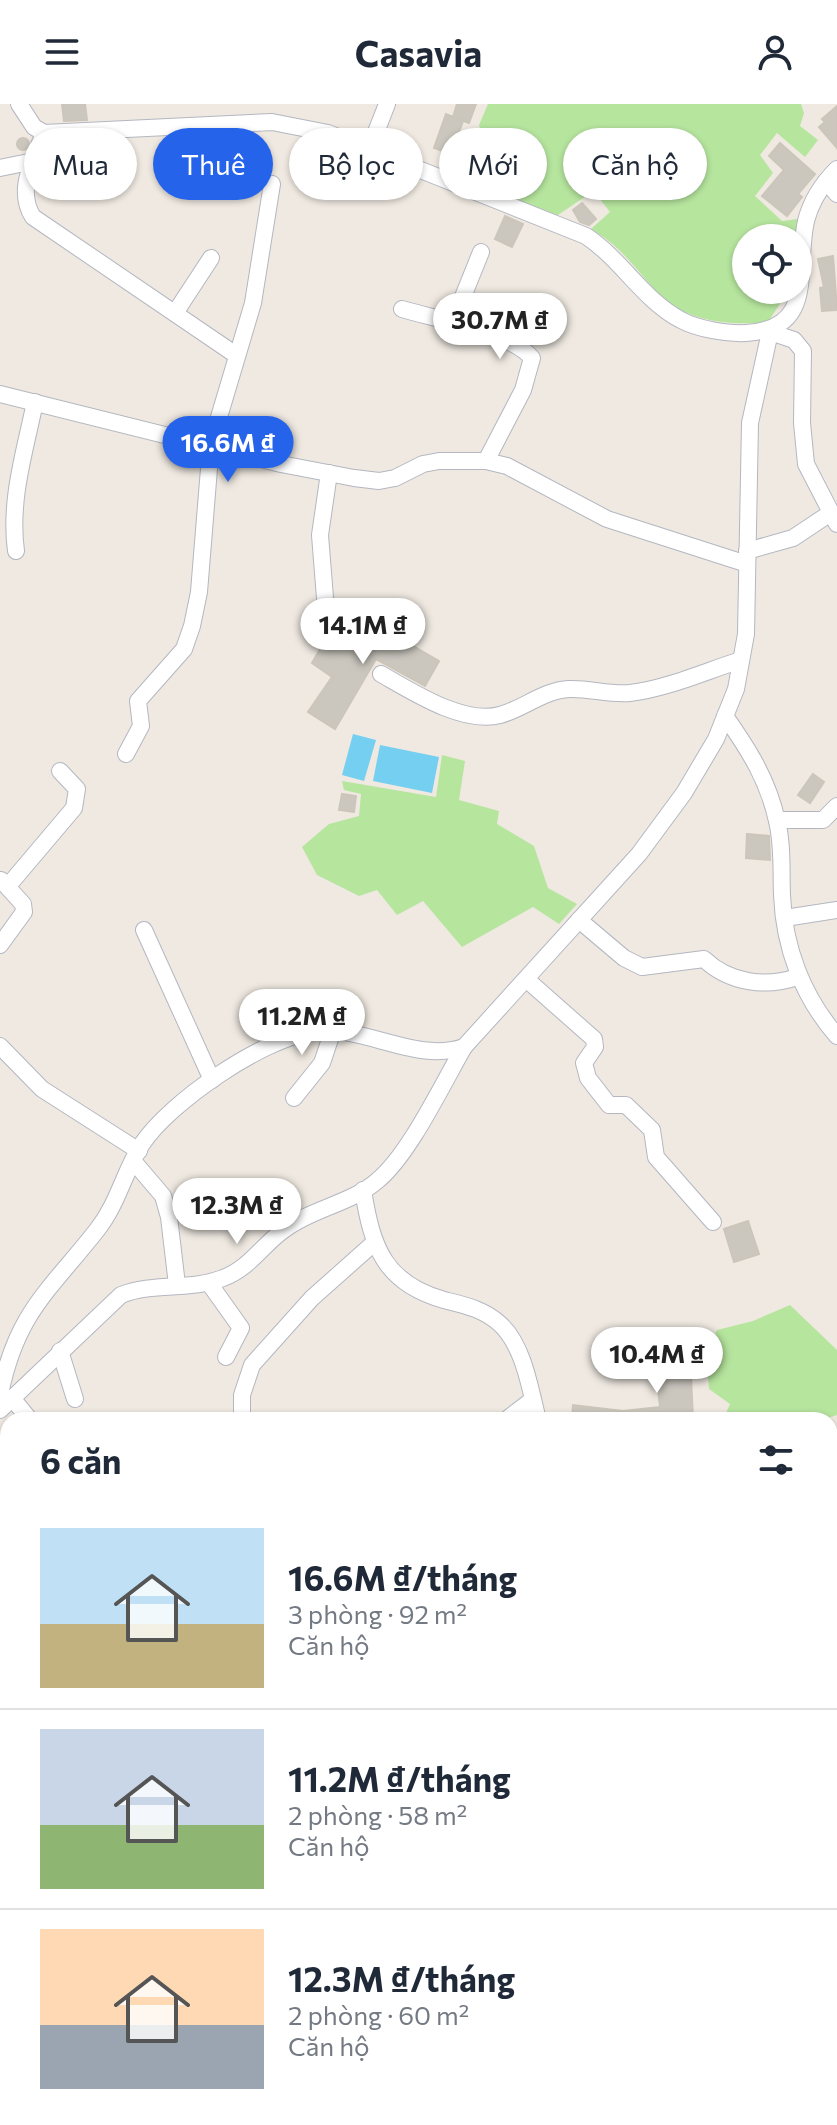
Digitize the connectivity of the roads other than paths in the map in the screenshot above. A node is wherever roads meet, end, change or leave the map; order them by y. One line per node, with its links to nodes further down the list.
1 (19, 104): 5 (street)
2 (387, 104): 7 (street)
3 (256, 105): 4 (street)
4 (272, 122): 6 (street); 8 (street)
5 (36, 128)
6 (303, 128)
7 (378, 128)
8 (137, 129)
9 (24, 163): 10 (street)
10 (0, 168)
11 (423, 171): 20 (street)
12 (833, 181): 20 (street)
13 (25, 200): 18 (street)
14 (269, 200): 21 (street)
15 (481, 252): 19 (street)
16 (211, 258): 18 (street)
17 (402, 309): 19 (street)
18 (175, 313): 21 (street)
19 (452, 324): 25 (street)
20 (770, 332): 27 (street); 29 (street)
21 (236, 355): 24 (street)
22 (0, 394): 23 (street)
23 (35, 402): 24 (street); 28 (street)
24 (211, 444): 26 (street); 34 (street)
25 (486, 461): 26 (street); 29 (street)
26 (329, 473): 30 (street)
27 (832, 511): 29 (street)
28 (16, 551)
29 (747, 557): 31 (street)
30 (325, 598)
31 (741, 660): 32 (street); 33 (street)
32 (381, 674)
33 (725, 716): 37 (street); 41 (street)
34 (126, 754)
35 (60, 771): 38 (street)
36 (837, 806): 37 (street)
37 (777, 820): 40 (street)
38 (4, 882): 43 (street)
39 (837, 910): 40 (street)
40 (785, 918): 44 (street)
41 (579, 920): 44 (street); 45 (street)
42 (144, 930): 50 (street)
43 (0, 945)
44 (797, 977): 47 (street)
45 (526, 979): 49 (street); 54 (street)
46 (333, 1030): 49 (street); 50 (street); 51 (street)
47 (837, 1036)
48 (0, 1046): 52 (street)
49 (464, 1047): 53 (street)
50 (212, 1080): 52 (street)
51 (294, 1098)
52 (136, 1157): 57 (street); 62 (street)
53 (363, 1190): 55 (street); 56 (street)
54 (713, 1222)
55 (375, 1242): 60 (street); 63 (street)
56 (209, 1283): 57 (street); 59 (street)
57 (177, 1285): 58 (street)
58 (60, 1351): 61 (street); 62 (street)
59 (226, 1357)
60 (532, 1396): 64 (street); 65 (street)
61 (75, 1399)
62 (4, 1401)
63 (242, 1412)
64 (515, 1412)
65 (536, 1412)

